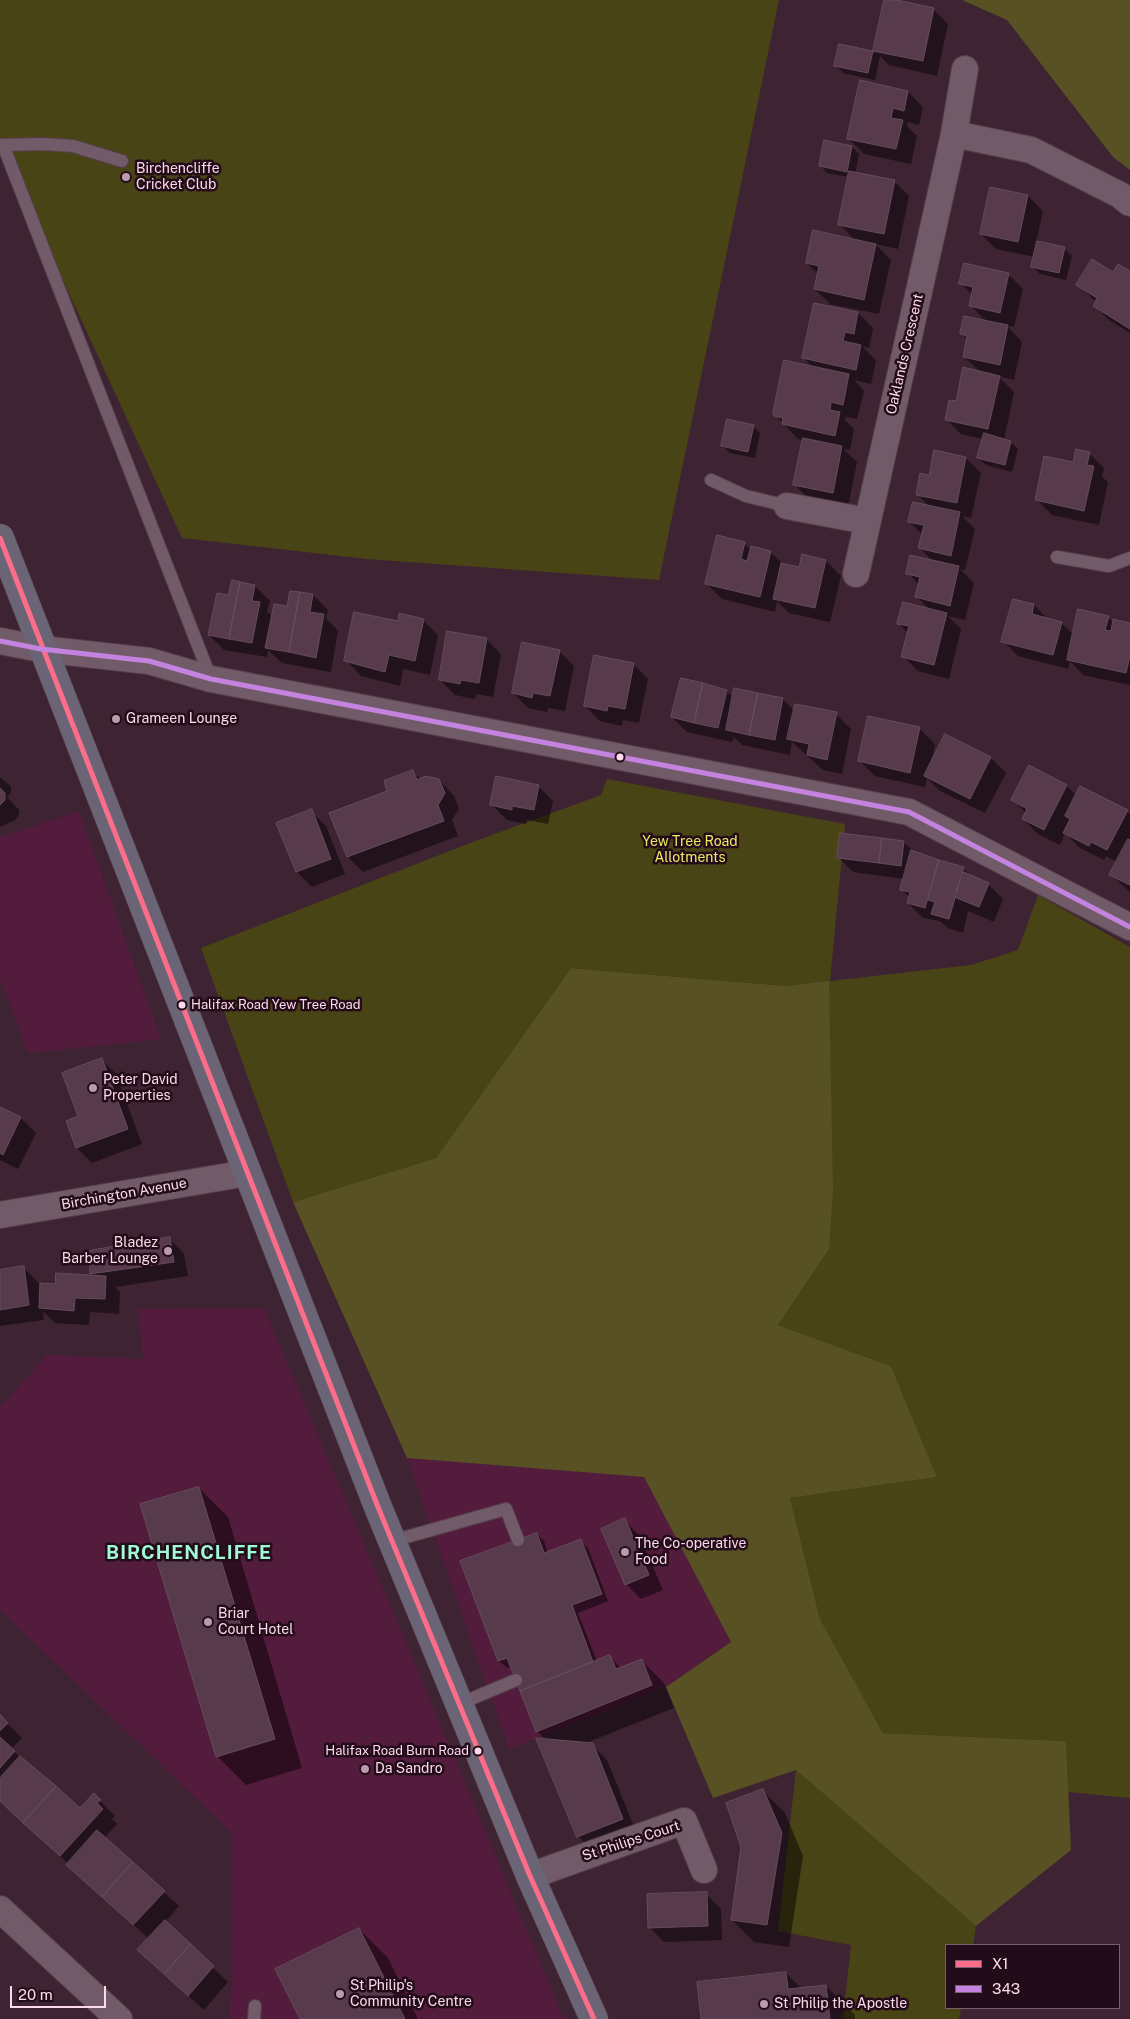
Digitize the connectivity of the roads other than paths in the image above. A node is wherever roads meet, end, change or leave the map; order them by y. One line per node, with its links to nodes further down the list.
1 (965, 69): 2 (street, Oaklands Crescent)
2 (954, 134): 5 (street); 8 (street, Oaklands Crescent)
3 (2, 145): 4 (lane); 15 (lane)
4 (122, 161)
5 (1130, 203)
6 (711, 480): 7 (lane)
7 (787, 506): 8 (street)
8 (867, 521): 12 (street, Oaklands Crescent)
9 (0, 538): 14 (highway)
10 (1058, 557): 11 (lane)
11 (1130, 558)
12 (856, 574)
13 (0, 641): 14 (street)
14 (42, 649): 15 (street); 17 (highway)
15 (211, 678): 16 (street)
16 (1130, 927)
17 (247, 1173): 18 (street, Birchington Avenue); 20 (highway)
18 (0, 1215)
19 (518, 1540): 20 (lane)
20 (392, 1541): 22 (highway)
21 (516, 1680): 22 (lane)
22 (459, 1704): 24 (highway)
23 (704, 1870): 24 (street, St Philips Court)
24 (530, 1876): 29 (highway)
25 (0, 1908): 27 (street)
26 (255, 2006): 28 (lane)
27 (119, 2019)
28 (254, 2019)
29 (594, 2019)

